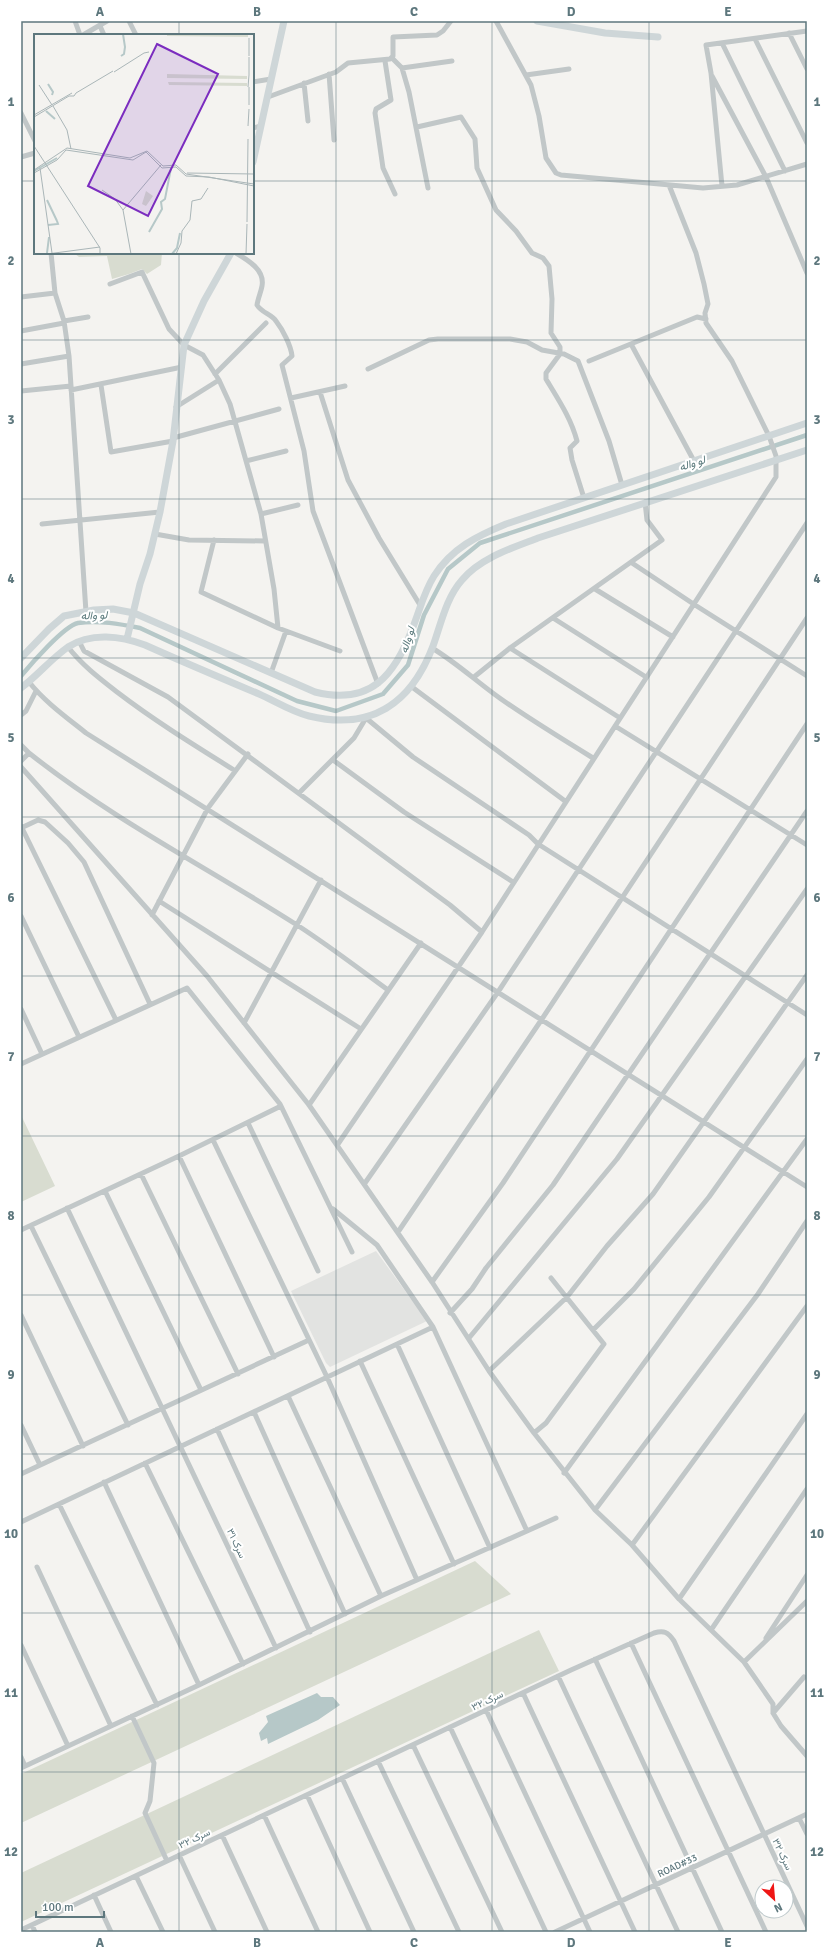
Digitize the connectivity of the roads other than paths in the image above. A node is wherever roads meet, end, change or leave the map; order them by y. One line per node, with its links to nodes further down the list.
1 (75, 21): 12 (street)
2 (107, 21): 9 (street)
3 (129, 21): 15 (street)
4 (284, 21): 28 (street)
5 (451, 21): 19 (street)
6 (496, 21): 27 (street)
7 (537, 21): 8 (street)
8 (553, 22): 16 (street)
9 (100, 26): 13 (street); 14 (street)
10 (807, 31): 11 (street)
11 (789, 33): 17 (street); 23 (street)
12 (80, 34)
13 (86, 34)
14 (104, 34)
15 (136, 34)
16 (658, 37)
17 (755, 39): 18 (street); 39 (street)
18 (722, 43): 25 (street); 44 (street)
19 (392, 58): 20 (street); 22 (street)
20 (385, 61): 26 (street); 49 (street)
21 (452, 61): 22 (street)
22 (402, 68): 35 (street)
23 (807, 69)
24 (570, 70): 27 (street)
25 (711, 73): 45 (street); 47 (street)
26 (329, 74): 30 (street); 38 (street)
27 (526, 76): 46 (street)
28 (271, 79): 29 (street); 31 (street)
29 (254, 82)
30 (304, 83): 31 (street); 33 (street)
31 (268, 97): 34 (street)
32 (21, 114): 37 (street)
33 (308, 122)
34 (261, 126): 36 (street); 42 (street)
35 (417, 127): 48 (street); 64 (street)
36 (254, 128)
37 (34, 138)
38 (334, 140)
39 (807, 143)
40 (34, 153): 41 (street)
41 (21, 157)
42 (254, 158)
43 (807, 164): 44 (street)
44 (785, 171): 45 (street)
45 (766, 177): 47 (street); 53 (street)
46 (669, 185): 47 (street); 58 (street)
47 (722, 186)
48 (428, 188)
49 (395, 194)
50 (51, 254): 55 (street)
51 (230, 254): 63 (street)
52 (238, 254): 77 (street)
53 (807, 273)
54 (110, 284): 63 (street)
55 (55, 293): 56 (street); 59 (street)
56 (21, 297)
57 (88, 317): 59 (street)
58 (706, 319): 62 (street); 82 (street)
59 (64, 322): 61 (street); 65 (street)
60 (266, 323): 70 (street)
61 (21, 331)
62 (631, 344): 66 (street); 88 (street)
63 (184, 345): 68 (street); 70 (street)
64 (560, 354): 69 (street); 89 (street); 90 (street)
65 (69, 356): 67 (street); 74 (street)
66 (589, 360)
67 (21, 364)
68 (182, 367): 72 (street); 78 (street)
69 (368, 369)
70 (215, 374): 71 (street)
71 (219, 380): 78 (street); 80 (street)
72 (101, 385): 74 (street); 83 (street)
73 (345, 386): 76 (street)
74 (71, 388): 75 (street); 95 (street)
75 (21, 391)
76 (320, 392): 77 (street); 104 (street)
77 (291, 398): 126 (street)
78 (176, 407): 83 (street)
79 (279, 409): 80 (street)
80 (235, 421): 83 (street); 87 (street)
81 (807, 423): 82 (street)
82 (770, 438): 86 (street); 88 (street)
83 (173, 440): 93 (street)
84 (807, 450): 86 (street)
85 (286, 451): 87 (street)
86 (776, 458): 91 (street); 103 (street)
87 (246, 461): 94 (street)
88 (694, 461): 89 (street)
89 (622, 485): 90 (street)
90 (584, 498): 104 (street)
91 (644, 502): 101 (street); 116 (street)
92 (298, 506): 94 (street)
93 (160, 512): 95 (street); 98 (street)
94 (260, 514): 100 (street)
95 (80, 520): 97 (street); 105 (street)
96 (807, 522): 110 (street)
97 (42, 524)
98 (155, 534): 99 (street); 106 (street)
99 (214, 540): 100 (street); 109 (street)
100 (266, 541): 109 (street)
101 (632, 563): 102 (street); 103 (street)
102 (595, 589): 107 (street); 113 (street)
103 (695, 605): 110 (street); 113 (street)
104 (420, 606): 126 (street)
105 (86, 612): 106 (street); 119 (street)
106 (133, 615): 112 (street); 121 (street)
107 (553, 618): 117 (street); 124 (street)
108 (807, 618): 120 (street)
109 (278, 628): 111 (street)
110 (735, 630): 120 (street); 136 (street)
111 (286, 631): 118 (street); 121 (street)
112 (128, 637): 114 (street); 131 (street)
113 (673, 637): 124 (street)
114 (80, 642): 115 (street); 138 (street)
115 (68, 647): 125 (street); 143 (street)
116 (432, 648): 123 (street); 127 (street)
117 (510, 648): 123 (street); 132 (street)
118 (340, 651)
119 (21, 658)
120 (780, 659): 122 (street); 144 (street)
121 (272, 673): 126 (street)
122 (807, 676)
123 (474, 677): 139 (street)
124 (646, 677): 132 (street)
125 (29, 682): 128 (street); 129 (street)
126 (378, 684)
127 (412, 687): 131 (street); 146 (street)
128 (21, 688)
129 (36, 691): 130 (street); 147 (street)
130 (21, 715)
131 (366, 718): 140 (street); 152 (street)
132 (620, 718): 134 (street)
133 (807, 724): 148 (street)
134 (615, 726): 136 (street); 139 (street)
135 (21, 745): 137 (street)
136 (657, 750): 144 (street); 155 (street)
137 (29, 753): 141 (street); 154 (street)
138 (248, 754): 143 (street); 145 (street)
139 (593, 758): 146 (street)
140 (333, 760): 145 (street); 157 (street)
141 (21, 761)
142 (21, 767): 161 (street)
143 (234, 770): 147 (street)
144 (700, 778): 148 (street); 159 (street)
145 (300, 792): 165 (street)
146 (566, 801): 152 (street)
147 (208, 808): 154 (street); 156 (street)
148 (751, 810): 151 (street); 164 (street)
149 (807, 811): 151 (street)
150 (21, 827): 175 (street); 179 (street)
151 (791, 835): 153 (street); 167 (street)
152 (538, 844): 155 (street); 157 (street)
153 (807, 845)
154 (183, 857): 160 (street); 163 (street)
155 (578, 870): 159 (street); 173 (street)
156 (321, 880): 163 (street); 166 (street)
157 (513, 882): 165 (street)
158 (807, 889): 171 (street)
159 (621, 898): 164 (street); 178 (street)
160 (159, 901): 161 (street); 169 (street)
161 (152, 915): 180 (street)
162 (21, 916): 182 (street)
163 (297, 925): 169 (street); 172 (street)
164 (672, 930): 167 (street); 183 (street)
165 (482, 932): 168 (street)
166 (421, 943): 168 (street); 172 (street)
167 (711, 954): 171 (street); 187 (street)
168 (459, 967): 173 (street); 195 (street)
169 (272, 973): 180 (street); 181 (street)
170 (807, 975): 174 (street)
171 (746, 976): 174 (street); 188 (street)
172 (388, 990): 181 (street)
173 (498, 992): 178 (street); 200 (street)
174 (788, 1002): 177 (street); 191 (street)
175 (150, 1004): 179 (street); 190 (street)
176 (21, 1009): 184 (street)
177 (807, 1015)
178 (542, 1019): 183 (street); 208 (street)
179 (116, 1020): 182 (street)
180 (244, 1022): 189 (street)
181 (361, 1029): 189 (street)
182 (78, 1037): 184 (street)
183 (591, 1050): 187 (street); 212 (street)
184 (42, 1054): 186 (street)
185 (807, 1059): 196 (street)
186 (21, 1064)
187 (630, 1074): 188 (street); 215 (street)
188 (662, 1095): 191 (street); 219 (street)
189 (309, 1105): 195 (street)
190 (281, 1106): 192 (street); 203 (street)
191 (704, 1122): 196 (street); 213 (street)
192 (248, 1123): 193 (street); 210 (street)
193 (212, 1140): 197 (street); 220 (street)
194 (807, 1140): 198 (street)
195 (338, 1144): 200 (street)
196 (745, 1148): 198 (street); 218 (street)
197 (179, 1156): 199 (street); 222 (street)
198 (784, 1172): 201 (street); 240 (street)
199 (141, 1174): 202 (street); 225 (street)
200 (365, 1183): 208 (street)
201 (807, 1187)
202 (105, 1191): 204 (street); 227 (street)
203 (331, 1207): 209 (street); 217 (street)
204 (67, 1208): 206 (street); 229 (street, سرک ۳۱)
205 (807, 1221): 245 (street)
206 (31, 1226): 207 (street); 232 (street)
207 (21, 1230)
208 (398, 1232): 212 (street)
209 (352, 1252)
210 (318, 1271)
211 (551, 1278): 213 (street)
212 (432, 1282): 215 (street)
213 (567, 1297): 218 (street); 224 (street)
214 (806, 1309): 249 (street)
215 (450, 1313): 219 (street)
216 (21, 1315): 236 (street)
217 (433, 1327): 221 (street); 248 (street)
218 (593, 1330): 235 (street)
219 (469, 1338): 224 (street)
220 (309, 1340): 222 (street); 226 (street)
221 (397, 1344): 223 (street); 250 (street)
222 (274, 1357): 225 (street)
223 (360, 1361): 226 (street); 251 (street)
224 (489, 1372): 235 (street)
225 (238, 1374): 227 (street)
226 (327, 1377): 228 (street); 254 (street)
227 (202, 1390): 229 (street)
228 (288, 1396): 230 (street); 255 (street)
229 (163, 1408): 232 (street); 237 (street, سرک ۳۱)
230 (254, 1412): 234 (street); 258 (street)
231 (807, 1414): 256 (street)
232 (128, 1424): 236 (street)
233 (21, 1425): 239 (street)
234 (217, 1429): 237 (street); 260 (street)
235 (534, 1433): 240 (street)
236 (83, 1446): 239 (street)
237 (181, 1446): 238 (street); 264 (street, سرک ۳۱)
238 (146, 1463): 242 (street); 267 (street)
239 (40, 1465): 241 (street)
240 (564, 1473): 245 (street)
241 (21, 1474)
242 (104, 1482): 244 (street); 270 (street)
243 (807, 1489): 259 (street)
244 (59, 1504): 247 (street); 272 (street)
245 (595, 1510): 249 (street)
246 (556, 1518): 248 (street)
247 (21, 1522)
248 (527, 1531): 250 (street)
249 (632, 1546): 256 (street)
250 (490, 1548): 251 (street)
251 (454, 1564): 254 (street)
252 (37, 1567): 276 (street)
253 (807, 1575): 262 (street)
254 (417, 1580): 255 (street)
255 (381, 1596): 258 (street)
256 (679, 1600): 259 (street)
257 (807, 1601): 262 (street)
258 (345, 1614): 260 (street)
259 (712, 1630): 266 (street)
260 (310, 1632): 264 (street)
261 (631, 1643): 265 (street, سرک ۳۲); 289 (street, سرک ۳۲); 292 (street)
262 (763, 1643): 266 (street)
263 (21, 1645): 279 (street)
264 (276, 1648): 267 (street)
265 (595, 1660): 268 (street, سرک ۳۲); 295 (street)
266 (744, 1662): 274 (street)
267 (243, 1664): 270 (street)
268 (558, 1676): 271 (street, سرک ۳۲); 297 (street)
269 (804, 1677): 274 (street)
270 (199, 1685): 272 (street)
271 (522, 1693): 273 (street, سرک ۳۲); 299 (street)
272 (157, 1705): 275 (street)
273 (486, 1710): 277 (street, سرک ۳۲); 300 (street)
274 (773, 1713): 280 (street)
275 (132, 1716): 276 (street); 294 (street)
276 (111, 1726): 279 (street)
277 (450, 1727): 278 (street, سرک ۳۲); 314 (street)
278 (413, 1745): 282 (street, سرک ۳۲); 313 (street)
279 (68, 1746): 283 (street)
280 (807, 1755)
281 (21, 1757): 283 (street)
282 (378, 1762): 284 (street, سرک ۳۲); 312 (street)
283 (23, 1767)
284 (342, 1778): 285 (street, سرک ۳۲); 311 (street)
285 (307, 1795): 287 (street, سرک ۳۲); 310 (street)
286 (807, 1814): 288 (street, ROAD#33)
287 (264, 1815): 291 (street, سرک ۳۲); 309 (street)
288 (799, 1818): 289 (street, ROAD#33); 290 (street)
289 (764, 1834): 292 (street, ROAD#33); 302 (street, سرک ۳۲)
290 (807, 1834)
291 (222, 1835): 293 (street, سرک ۳۲); 308 (street)
292 (728, 1851): 295 (street, ROAD#33); 320 (street)
293 (179, 1855): 294 (street, سرک ۳۲); 307 (street)
294 (167, 1861): 296 (street, سرک ۳۲)
295 (692, 1868): 297 (street, ROAD#33); 319 (street)
296 (136, 1876): 298 (street, سرک ۳۲); 306 (street)
297 (656, 1885): 299 (street, ROAD#33); 318 (street)
298 (94, 1895): 301 (street, سرک ۳۲); 305 (street)
299 (620, 1901): 300 (street, ROAD#33); 317 (street)
300 (584, 1918): 315 (street, ROAD#33); 316 (street)
301 (32, 1925): 303 (street, سرک ۳۲); 304 (street)
302 (807, 1926)
303 (21, 1930)
304 (35, 1932)
305 (111, 1932)
306 (163, 1932)
307 (215, 1932)
308 (267, 1932)
309 (318, 1932)
310 (370, 1932)
311 (414, 1932)
312 (459, 1932)
313 (502, 1932)
314 (546, 1932)
315 (555, 1932)
316 (590, 1932)
317 (635, 1932)
318 (678, 1932)
319 (722, 1932)
320 (766, 1932)

